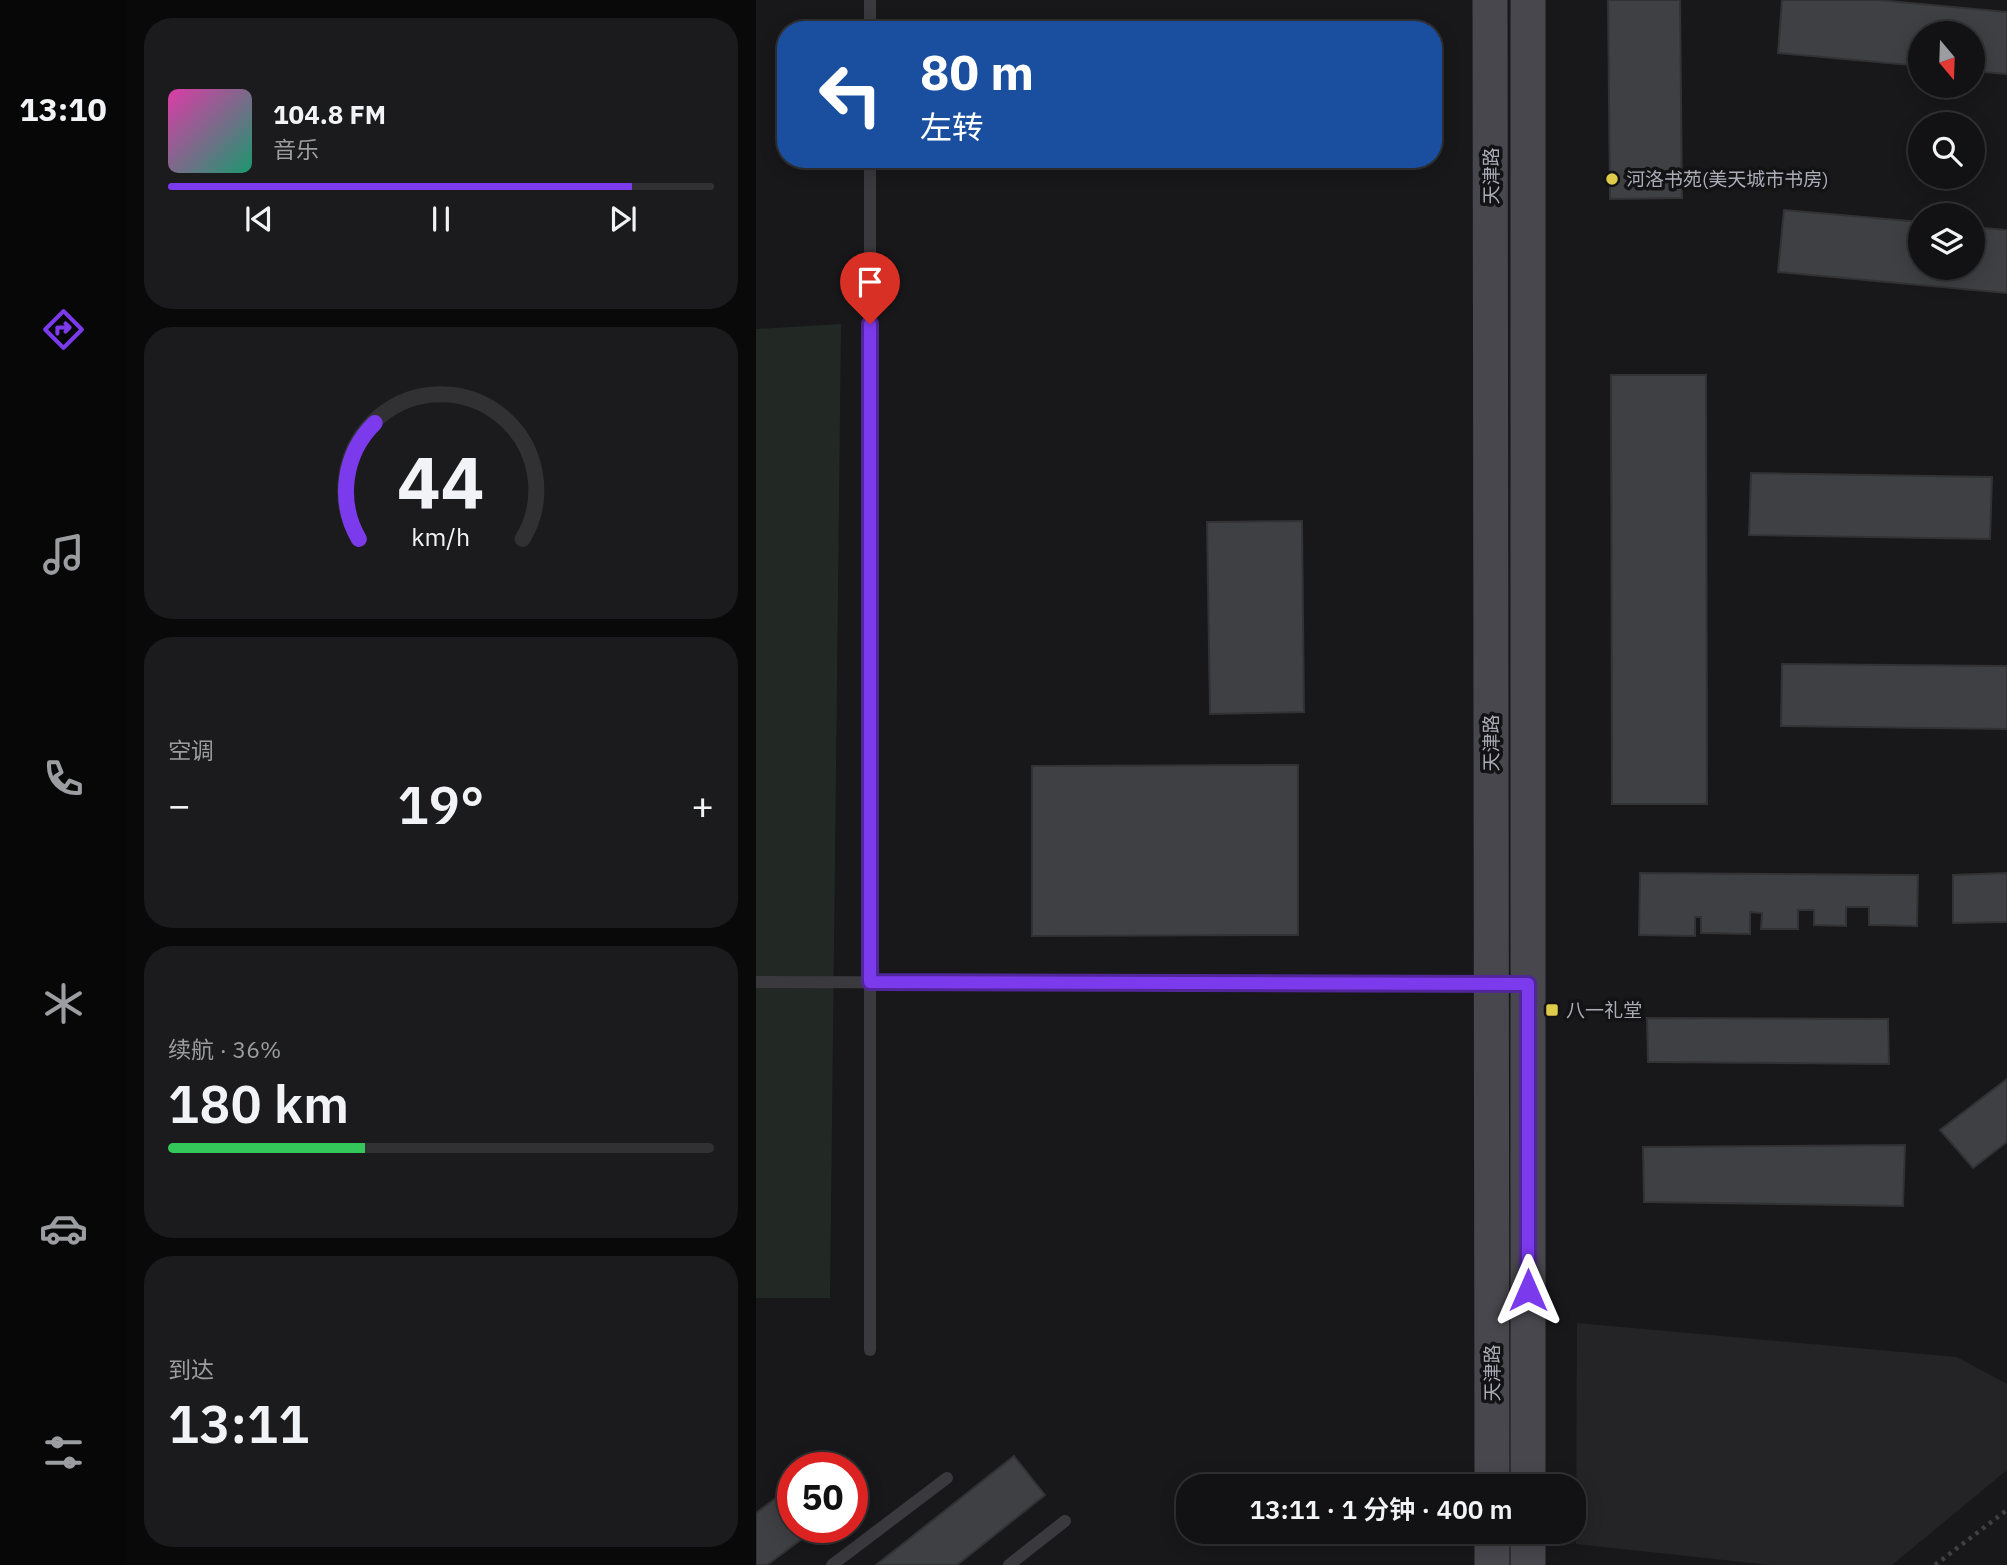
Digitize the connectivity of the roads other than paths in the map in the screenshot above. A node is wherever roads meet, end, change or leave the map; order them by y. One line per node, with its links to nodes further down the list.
1 (870, 0): 4 (lane)
2 (1490, 0): 8 (main road, 天津路)
3 (1528, 0): 9 (main road, 天津路)
4 (870, 21)
5 (870, 168): 7 (lane)
6 (756, 982): 7 (lane)
7 (870, 982): 8 (lane); 10 (lane)
8 (1492, 984): 9 (lane); 11 (main road, 天津路)
9 (1528, 984): 12 (main road, 天津路)
10 (870, 1350)
11 (1492, 1474)
12 (1528, 1474)
13 (947, 1478): 17 (lane)
14 (1065, 1521): 18 (lane)
15 (1492, 1544): 19 (main road)
16 (1528, 1544): 20 (main road)
17 (832, 1565)
18 (1009, 1565)
19 (1492, 1565)
20 (1528, 1565)

